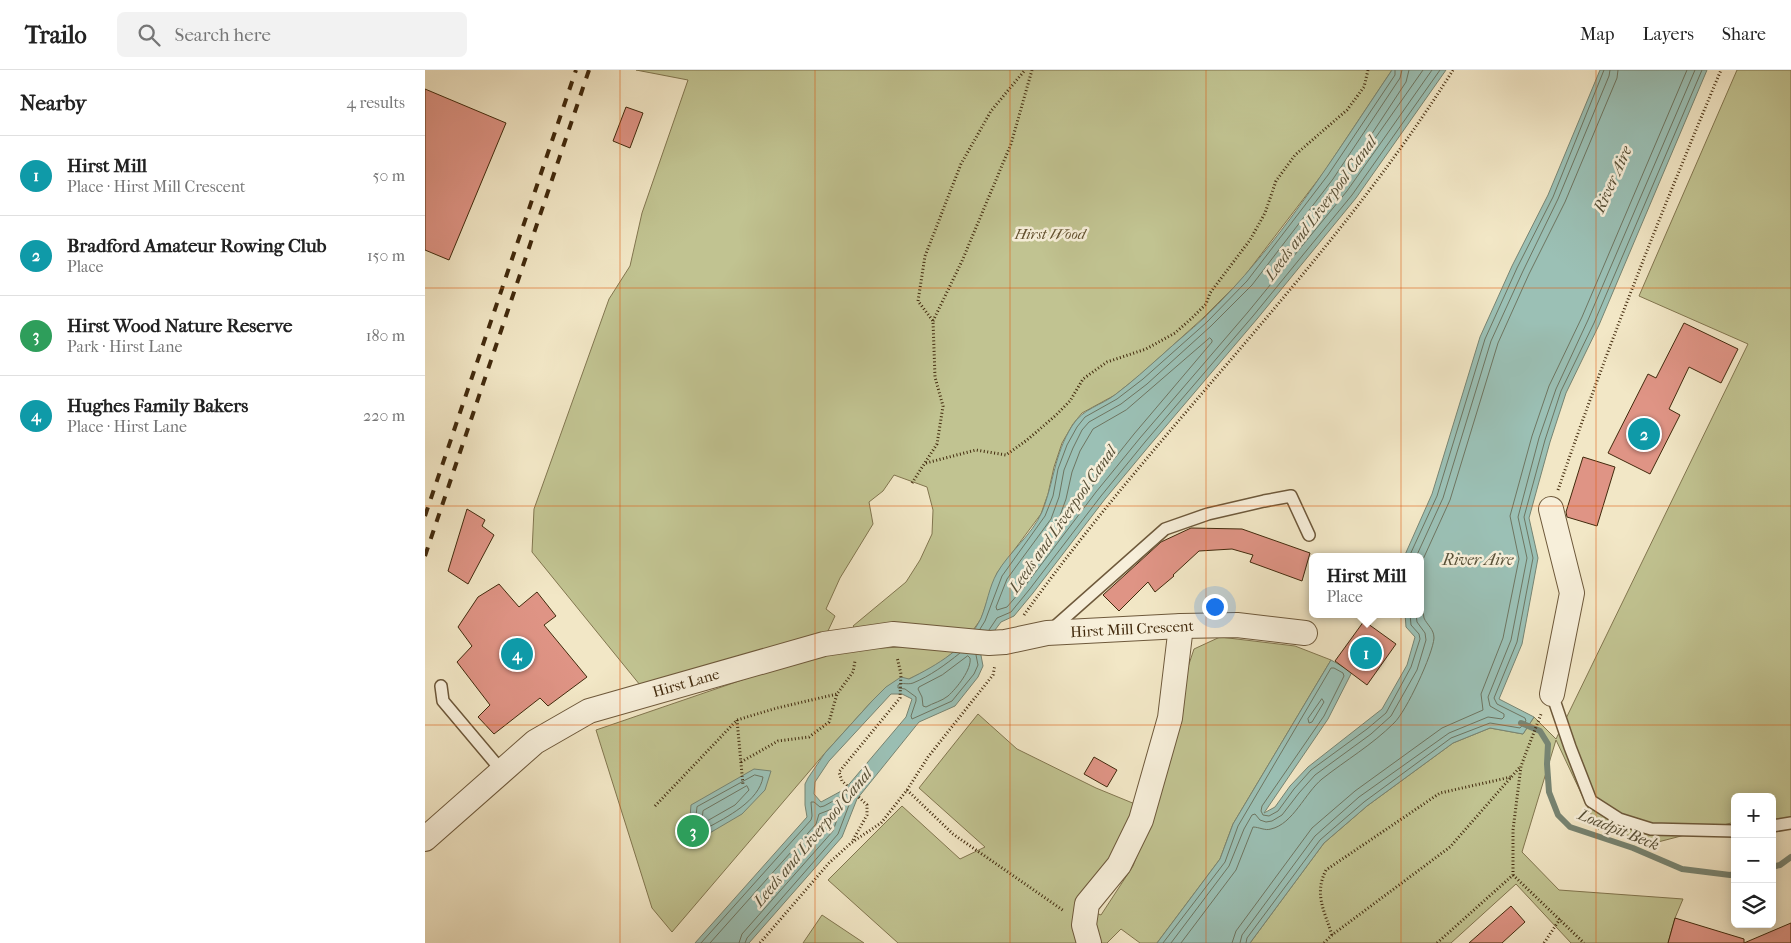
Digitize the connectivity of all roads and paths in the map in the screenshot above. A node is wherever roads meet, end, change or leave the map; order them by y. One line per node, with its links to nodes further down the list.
1 (1025, 70): 6 (path)
2 (1032, 70): 6 (path)
3 (1368, 70): 7 (path)
4 (1453, 70): 14 (path)
5 (1721, 70): 9 (path)
6 (933, 321): 7 (path)
7 (926, 463): 8 (path)
8 (912, 483)
9 (1551, 509): 19 (street)
10 (1309, 535): 12 (lane)
11 (1181, 626): 12 (street, Hirst Mill Crescent); 13 (street, Hirst Mill Crescent); 36 (street)
12 (1047, 633): 14 (street, Hirst Mill Crescent)
13 (1305, 633)
14 (997, 643): 24 (street, Hirst Lane); 27 (path)
15 (855, 658): 18 (path)
16 (901, 674): 33 (path)
17 (441, 686): 24 (lane)
18 (837, 694): 20 (path); 22 (path)
19 (1552, 694): 31 (lane)
20 (737, 720): 22 (path); 28 (path)
21 (1539, 722): 23 (path)
22 (741, 762): 26 (path)
23 (1521, 766): 25 (path); 34 (path)
24 (502, 771): 32 (street, Hirst Lane)
25 (1511, 777): 37 (path); 37 (path)
26 (743, 785)
27 (907, 790): 33 (path); 36 (path)
28 (655, 806)
29 (1791, 823): 30 (lane)
30 (1776, 825)
31 (1731, 830)
32 (425, 839)
33 (851, 843): 38 (path)
34 (1513, 875): 35 (path); 40 (path)
35 (1560, 919): 41 (path); 42 (path)
36 (1086, 934)
37 (1331, 935): 39 (path)
38 (760, 943)
39 (1323, 943)
40 (1437, 943)
41 (1544, 943)
42 (1584, 943)

